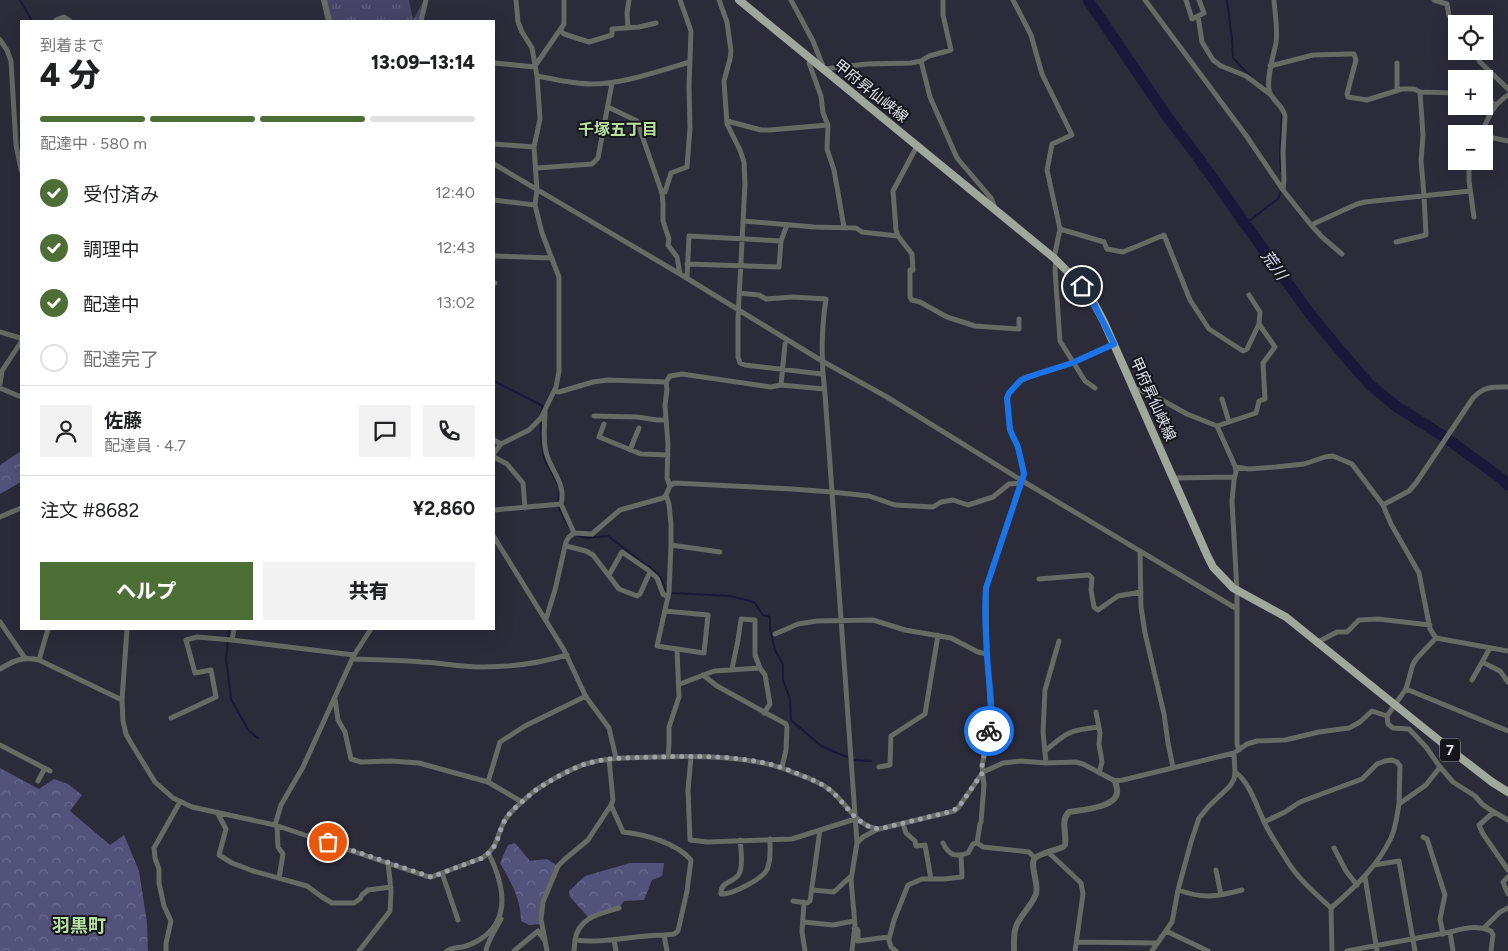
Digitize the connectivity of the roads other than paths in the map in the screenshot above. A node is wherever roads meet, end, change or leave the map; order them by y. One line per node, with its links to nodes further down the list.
1 (324, 0): 21 (street)
2 (426, 0): 22 (street)
3 (516, 0): 34 (street)
4 (564, 0): 25 (street)
5 (629, 0): 24 (street)
6 (680, 0): 30 (street)
7 (718, 0): 47 (street)
8 (739, 0): 27 (main road, 甲府昇仙峡線 / 7)
9 (791, 0): 35 (street)
10 (943, 0): 29 (street)
11 (1013, 0): 72 (street)
12 (1145, 0): 60 (street)
13 (1186, 0): 18 (street)
14 (1199, 0): 18 (street)
15 (1274, 0): 33 (street)
16 (1434, 0): 17 (street)
17 (1449, 15)
18 (1198, 16): 42 (street)
19 (56, 20): 20 (street)
20 (68, 20)
21 (329, 20)
22 (421, 20)
23 (656, 23): 24 (street)
24 (628, 28): 25 (street)
25 (560, 30): 34 (street)
26 (0, 40): 55 (street)
27 (811, 59): 35 (main road, 甲府昇仙峡線 / 7); 48 (street)
28 (1479, 60): 38 (street)
29 (921, 61): 35 (street); 66 (street)
30 (690, 62): 37 (street); 62 (street)
31 (495, 63): 34 (street)
32 (1397, 63): 39 (street)
33 (1270, 66): 39 (street); 42 (street)
34 (535, 67): 36 (street)
35 (824, 69): 53 (main road, 甲府昇仙峡線 / 7)
36 (537, 76): 37 (street); 54 (street)
37 (612, 83): 46 (street)
38 (1508, 89)
39 (1397, 90): 40 (street)
40 (1420, 92): 41 (street); 63 (street)
41 (1448, 93)
42 (1271, 95): 60 (street)
43 (1508, 95): 45 (street)
44 (1493, 103): 45 (street)
45 (1496, 105): 49 (street)
46 (608, 107): 57 (street); 62 (street)
47 (727, 121): 48 (street); 68 (street)
48 (828, 125): 71 (street)
49 (1486, 125)
50 (1493, 137): 51 (street)
51 (1508, 141)
52 (495, 144): 54 (street)
53 (917, 146): 66 (main road, 甲府昇仙峡線 / 7); 73 (street)
54 (534, 147): 57 (street)
55 (20, 165)
56 (495, 165): 59 (street)
57 (536, 168): 59 (street)
58 (1470, 170): 61 (street)
59 (537, 190): 65 (street); 83 (street)
60 (1283, 190): 70 (street)
61 (1470, 191): 63 (street); 67 (street)
62 (662, 193): 83 (street)
63 (1424, 195): 70 (street); 76 (street)
64 (495, 200): 65 (street)
65 (535, 205): 79 (street)
66 (997, 211): 80 (main road, 甲府昇仙峡線 / 7)
67 (1474, 217)
68 (743, 221): 69 (street); 74 (street)
69 (787, 225): 71 (street); 75 (street)
70 (1310, 225): 77 (street)
71 (844, 227): 73 (street)
72 (1060, 229): 80 (street); 89 (street)
73 (898, 236): 88 (street)
74 (742, 238): 75 (street); 81 (street); 82 (street)
75 (781, 241): 82 (street)
76 (1396, 242)
77 (1342, 254)
78 (495, 256): 79 (street)
79 (552, 258): 107 (street)
80 (1055, 259): 94 (main road, 甲府昇仙峡線 / 7); 96 (street)
81 (688, 264): 82 (street); 84 (street)
82 (740, 266): 85 (street)
83 (680, 274): 84 (street)
84 (687, 278): 87 (street)
85 (739, 293): 87 (street); 95 (street)
86 (1249, 296): 89 (street)
87 (738, 309): 95 (street); 97 (street)
88 (1019, 318)
89 (1259, 324): 113 (street)
90 (0, 332): 91 (street)
91 (20, 338)
92 (20, 344): 100 (street)
93 (785, 344): 97 (street)
94 (1114, 344): 96 (street); 105 (main road, 甲府昇仙峡線 / 7)
95 (822, 361): 98 (street); 126 (street)
96 (1072, 363): 104 (street); 126 (street)
97 (782, 370): 98 (street); 101 (street)
98 (822, 374): 106 (street)
99 (666, 382): 101 (street); 107 (street); 112 (street)
100 (0, 384)
101 (781, 386): 106 (street)
102 (1508, 387): 131 (street)
103 (0, 388): 108 (street)
104 (1095, 388)
105 (1133, 388): 115 (street); 124 (main road, 甲府昇仙峡線 / 7)
106 (824, 389): 128 (street)
107 (554, 391): 110 (street)
108 (20, 397)
109 (1222, 399): 113 (street)
110 (545, 410): 118 (street); 130 (street)
111 (594, 416): 112 (street)
112 (666, 420): 121 (street)
113 (1230, 422): 115 (street)
114 (604, 424): 119 (street)
115 (1217, 426): 123 (street)
116 (639, 428): 119 (street)
117 (495, 441): 118 (street)
118 (501, 444): 120 (street)
119 (630, 450): 121 (street)
120 (495, 452)
121 (668, 455): 127 (street)
122 (495, 458): 133 (street)
123 (1235, 467): 125 (street); 131 (street)
124 (1172, 478): 125 (street); 145 (main road, 甲府昇仙峡線 / 7)
125 (1234, 478): 145 (street)
126 (1021, 482): 128 (street); 140 (street); 167 (street)
127 (670, 486): 128 (street); 129 (street)
128 (832, 492): 151 (street)
129 (666, 495): 136 (street); 138 (street)
130 (561, 504): 133 (street); 136 (street)
131 (1384, 506): 153 (street)
132 (20, 508): 135 (street)
133 (525, 508): 134 (street)
134 (495, 510)
135 (0, 517)
136 (574, 533): 139 (street)
137 (495, 539): 150 (street)
138 (671, 545): 141 (street); 147 (street)
139 (566, 546): 143 (street); 150 (street)
140 (1140, 551): 146 (street); 148 (street)
141 (720, 552)
142 (650, 572): 143 (street); 143 (street); 147 (street)
143 (609, 575)
144 (1039, 579): 146 (street)
145 (1237, 591): 148 (street); 163 (main road, 甲府昇仙峡線 / 7)
146 (1141, 592): 201 (street)
147 (668, 597): 149 (street)
148 (1237, 609): 192 (street)
149 (665, 611): 165 (street); 165 (street)
150 (546, 619): 168 (street)
151 (842, 621): 158 (street); 159 (street); 216 (street)
152 (0, 622): 170 (street)
153 (1430, 625): 160 (street); 163 (street)
154 (48, 630): 171 (street)
155 (126, 630): 183 (street)
156 (234, 630): 161 (street)
157 (370, 630): 169 (street)
158 (775, 634)
159 (938, 635): 167 (street); 200 (street)
160 (1436, 638): 164 (street); 180 (street)
161 (232, 640): 169 (street); 188 (street)
162 (1059, 640): 193 (street)
163 (1316, 643): 184 (main road, 甲府昇仙峡線 / 7)
164 (1490, 648): 166 (street); 172 (street)
165 (678, 649): 179 (street)
166 (1508, 652)
167 (987, 654): 203 (street)
168 (567, 655): 169 (street); 181 (street)
169 (354, 657): 182 (street)
170 (25, 658): 171 (street); 174 (street)
171 (39, 660): 183 (street)
172 (1482, 662): 177 (street); 178 (street)
173 (760, 668): 175 (street); 175 (street); 186 (street)
174 (0, 669)
175 (732, 669): 176 (street)
176 (703, 675): 179 (street); 186 (street)
177 (1472, 680)
178 (1508, 682)
179 (680, 684): 194 (street)
180 (1406, 689): 184 (street); 190 (street)
181 (586, 696): 196 (street); 208 (street)
182 (335, 699): 208 (street); 220 (street)
183 (122, 700): 210 (street)
184 (1394, 705): 187 (street); 209 (main road, 甲府昇仙峡線 / 7)
185 (1096, 712): 189 (street)
186 (764, 713): 199 (street)
187 (1387, 716): 192 (street); 202 (street)
188 (171, 718)
189 (1099, 727): 193 (street); 205 (street)
190 (1508, 731)
191 (0, 745): 206 (street)
192 (1236, 751): 201 (street); 204 (street)
193 (1045, 752): 198 (street)
194 (668, 757): 195 (street); 196 (street)
195 (691, 757): 199 (street); 225 (street)
196 (616, 758): 197 (street)
197 (609, 759): 211 (street); 213 (street)
198 (1046, 763): 203 (street); 205 (street)
199 (782, 767): 216 (street)
200 (879, 767)
201 (1173, 767): 207 (street)
202 (1440, 767): 212 (street); 215 (street)
203 (983, 772): 219 (street); 228 (street)
204 (1235, 772): 218 (street); 247 (street)
205 (1099, 773): 207 (street)
206 (38, 781)
207 (1115, 781): 230 (street)
208 (488, 782): 211 (street)
209 (1508, 792)
210 (180, 802): 214 (street); 274 (street)
211 (522, 802): 231 (street)
212 (1399, 804): 218 (street); 235 (street)
213 (611, 805): 265 (street); 271 (street)
214 (217, 812): 220 (street); 242 (street)
215 (1494, 812): 217 (street); 237 (street)
216 (854, 817): 221 (street); 222 (street); 226 (street)
217 (1508, 820)
218 (1264, 822): 254 (street)
219 (903, 824): 221 (street); 243 (street)
220 (276, 825): 234 (street); 242 (street)
221 (879, 829): 226 (street)
222 (820, 830): 224 (street); 246 (street)
223 (1423, 837): 264 (street)
224 (770, 839): 225 (street); 225 (street)
225 (740, 840)
226 (857, 843): 239 (street)
227 (943, 843): 232 (street)
228 (977, 843): 232 (street); 233 (street)
229 (1334, 848): 244 (street)
230 (1048, 852): 233 (street); 270 (street)
231 (488, 854): 238 (street); 256 (street)
232 (961, 855): 243 (street)
233 (1035, 858): 286 (street)
234 (388, 862): 238 (street); 245 (street)
235 (1374, 865): 240 (street); 267 (street)
236 (1216, 870): 250 (street)
237 (1508, 870)
238 (442, 873): 257 (street)
239 (852, 875): 246 (street); 258 (street)
240 (1365, 877): 244 (street); 273 (street)
241 (1508, 877): 249 (street)
242 (279, 878): 245 (street)
243 (931, 879): 266 (street)
244 (1357, 885): 254 (street)
245 (391, 887): 275 (street)
246 (812, 890): 252 (street)
247 (1178, 890): 250 (street); 262 (street)
248 (1242, 890): 250 (street)
249 (1508, 894)
250 (1221, 895)
251 (793, 901): 252 (street)
252 (804, 902): 259 (street)
253 (619, 908): 268 (street)
254 (1331, 908): 290 (street)
255 (1508, 908): 261 (street)
256 (502, 912): 276 (street); 277 (street)
257 (458, 920)
258 (854, 921): 259 (street); 260 (street)
259 (803, 922): 283 (street)
260 (854, 928): 266 (street); 284 (street)
261 (1484, 928): 263 (street); 294 (street)
262 (1166, 931): 272 (street); 289 (street)
263 (1450, 932): 264 (street); 293 (street)
264 (1444, 934): 267 (street)
265 (664, 935): 269 (street); 282 (street)
266 (889, 939): 285 (street)
267 (1413, 939): 273 (street); 292 (street)
268 (575, 940): 269 (street); 280 (street)
269 (614, 940): 281 (street)
270 (1076, 942): 272 (street); 287 (street)
271 (546, 943): 278 (street); 279 (street)
272 (1157, 943): 288 (street)
273 (1377, 948): 291 (street)
274 (166, 951)
275 (359, 951)
276 (447, 951)
277 (486, 951)
278 (514, 951)
279 (546, 951)
280 (574, 951)
281 (616, 951)
282 (667, 951)
283 (805, 951)
284 (852, 951)
285 (896, 951)
286 (1014, 951)
287 (1075, 951)
288 (1152, 951)
289 (1208, 951)
290 (1332, 951)
291 (1347, 951)
292 (1415, 951)
293 (1453, 951)
294 (1491, 951)

